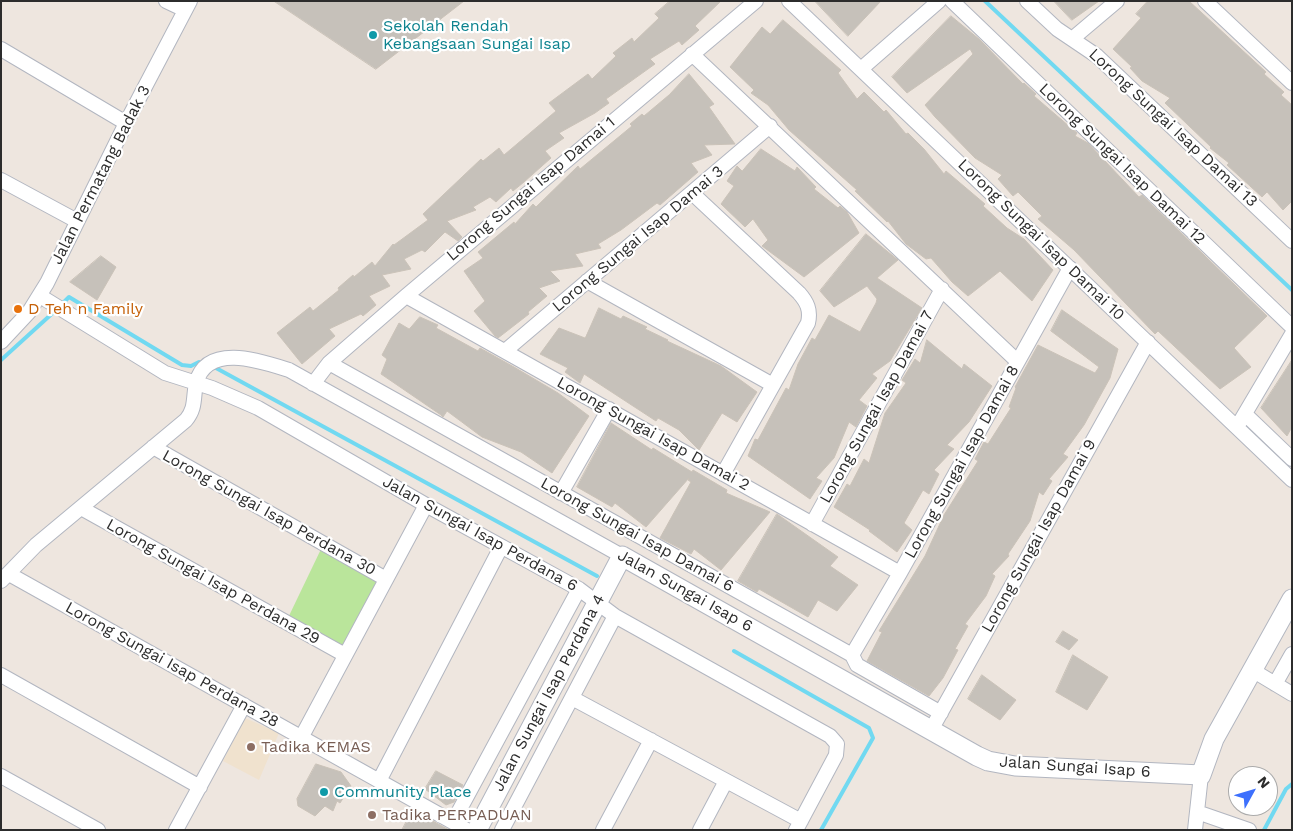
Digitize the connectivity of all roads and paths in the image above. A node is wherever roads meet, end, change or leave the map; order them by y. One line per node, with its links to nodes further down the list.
1 (166, 1): 9 (street)
2 (756, 1): 12 (street, Lorong Sungai Isap Damai 1)
3 (789, 1): 13 (street, Lorong Sungai Isap Damai 10)
4 (939, 1): 13 (street)
5 (952, 1): 26 (street, Lorong Sungai Isap Damai 12)
6 (1027, 1): 10 (street, Lorong Sungai Isap Damai 13)
7 (1117, 1): 10 (street)
8 (1205, 1): 14 (street)
9 (188, 6): 15 (street, Jalan Permatang Badak 3)
10 (1072, 39): 20 (street, Lorong Sungai Isap Damai 13)
11 (1, 49): 15 (street)
12 (692, 54): 16 (street); 25 (street, Lorong Sungai Isap Damai 1)
13 (861, 69): 21 (street, Lorong Sungai Isap Damai 10)
14 (1291, 80)
15 (126, 123): 19 (street, Jalan Permatang Badak 3)
16 (770, 126): 18 (street, Lorong Sungai Isap Damai 3); 23 (street)
17 (1, 180): 19 (street)
18 (692, 193): 22 (street, Lorong Sungai Isap Damai 3); 35 (street)
19 (77, 220): 24 (street, Jalan Permatang Badak 3)
20 (1292, 241)
21 (1070, 268): 29 (street, Lorong Sungai Isap Damai 10); 31 (street, Lorong Sungai Isap Damai 8)
22 (587, 281): 30 (street, Lorong Sungai Isap Damai 3); 35 (street)
23 (942, 290): 31 (street); 46 (street, Lorong Sungai Isap Damai 7)
24 (40, 296): 28 (street, Jalan Permatang Badak 3); 33 (street, Jalan Sungai Isap Perdana 6)
25 (406, 296): 30 (street, Lorong Sungai Isap Damai 2); 32 (street, Lorong Sungai Isap Damai 1)
26 (1292, 326)
27 (1292, 334): 37 (street)
28 (1, 342)
29 (1148, 342): 38 (street, Lorong Sungai Isap Damai 10); 65 (street, Lorong Sungai Isap Damai 9)
30 (505, 350): 36 (street, Lorong Sungai Isap Damai 2)
31 (1017, 362): 49 (street, Lorong Sungai Isap Damai 8)
32 (329, 363): 34 (street, Lorong Sungai Isap Damai 1); 43 (street, Lorong Sungai Isap Damai 6)
33 (196, 384): 34 (street, Jalan Sungai Isap 6); 39 (street); 44 (street, Jalan Sungai Isap Perdana 6)
34 (313, 384): 48 (street, Jalan Sungai Isap 6)
35 (773, 385): 41 (street)
36 (610, 410): 41 (street, Lorong Sungai Isap Damai 2); 43 (street)
37 (1245, 414): 38 (street); 40 (street)
38 (1237, 427): 42 (street, Lorong Sungai Isap Damai 10)
39 (152, 447): 45 (street); 51 (street, Lorong Sungai Isap Perdana 30)
40 (1292, 459)
41 (723, 474): 46 (street, Lorong Sungai Isap Damai 2)
42 (1292, 480)
43 (561, 493): 58 (street, Lorong Sungai Isap Damai 6)
44 (426, 505): 47 (street, Jalan Sungai Isap Perdana 6); 51 (street)
45 (81, 508): 50 (street); 57 (street, Lorong Sungai Isap Perdana 29)
46 (812, 524): 49 (street, Lorong Sungai Isap Damai 2)
47 (501, 547): 52 (street, Jalan Sungai Isap Perdana 6); 71 (street)
48 (622, 556): 54 (street, Jalan Sungai Isap Perdana 4); 66 (street, Jalan Sungai Isap 6)
49 (900, 572): 58 (street, Lorong Sungai Isap Damai 8)
50 (5, 577): 64 (street, Lorong Sungai Isap Perdana 28)
51 (386, 579): 57 (street)
52 (579, 589): 54 (street, Jalan Sungai Isap Perdana 6); 75 (street)
53 (1292, 599): 59 (street)
54 (596, 602): 55 (street, Jalan Sungai Isap Perdana 6); 81 (street, Jalan Sungai Isap Perdana 4)
55 (616, 616): 63 (street); 77 (street, Jalan Sungai Isap Perdana 6)
56 (1292, 654): 61 (street)
57 (345, 655): 67 (street)
58 (852, 655): 65 (street, Lorong Sungai Isap Damai 6)
59 (1252, 670): 61 (street); 69 (street)
60 (1, 675): 73 (street)
61 (1275, 684): 62 (street)
62 (1292, 694)
63 (572, 698): 68 (street); 82 (street)
64 (244, 705): 67 (street, Lorong Sungai Isap Perdana 28); 73 (street)
65 (941, 713): 66 (street, Lorong Sungai Isap Damai 9)
66 (931, 730): 69 (street, Jalan Sungai Isap 6)
67 (301, 738): 71 (street, Lorong Sungai Isap Perdana 28)
68 (651, 740): 72 (street); 83 (street)
69 (1201, 775): 74 (street)
70 (1, 776): 76 (street)
71 (379, 781): 75 (street, Lorong Sungai Isap Perdana 28)
72 (726, 781): 77 (street); 84 (street)
73 (200, 787): 79 (street)
74 (1197, 812): 85 (street); 86 (street)
75 (453, 822): 80 (street, Lorong Sungai Isap Perdana 28)
76 (78, 825): 78 (street)
77 (798, 825)
78 (98, 830)
79 (176, 830)
80 (467, 830)
81 (477, 830)
82 (502, 830)
83 (604, 830)
84 (700, 830)
85 (1195, 830)
86 (1249, 830)

